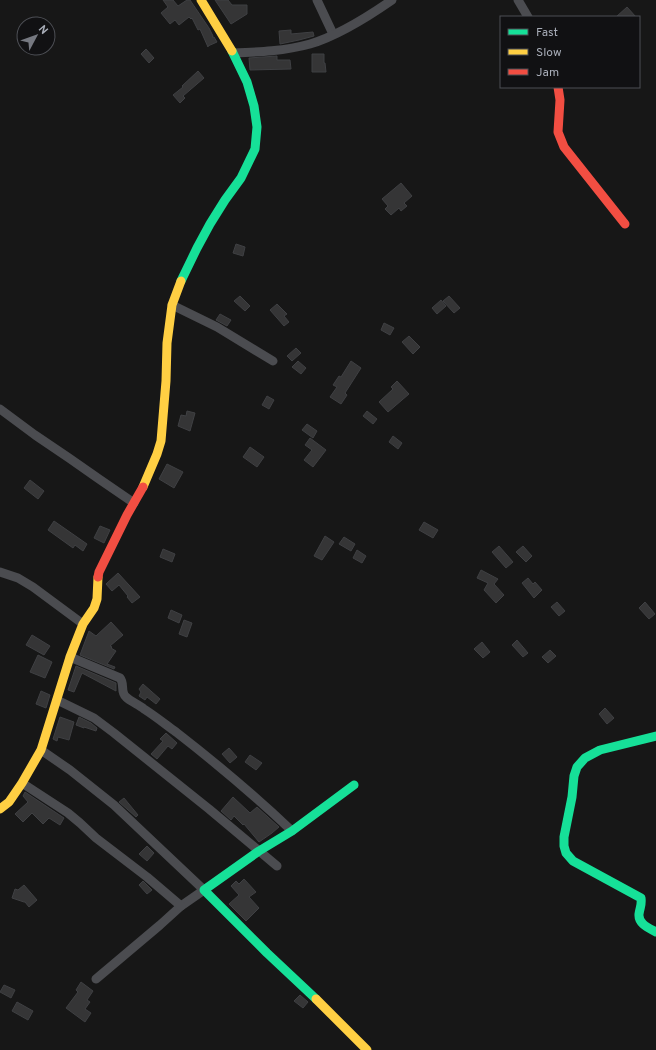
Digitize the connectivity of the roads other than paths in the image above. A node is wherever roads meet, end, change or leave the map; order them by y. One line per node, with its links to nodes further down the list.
1 (201, 0): 7 (street)
2 (317, 0): 6 (street)
3 (392, 0): 6 (street)
4 (518, 0): 5 (street)
5 (527, 16)
6 (333, 34): 7 (street)
7 (233, 53): 10 (street)
8 (558, 88): 9 (street)
9 (625, 224)
10 (172, 305): 11 (street); 13 (street)
11 (273, 361)
12 (0, 409): 13 (street)
13 (134, 503): 15 (street)
14 (0, 572): 15 (street)
15 (83, 624): 16 (street)
16 (70, 657): 17 (street); 23 (street)
17 (57, 700): 19 (street); 24 (street)
18 (656, 736): 28 (street)
19 (40, 750): 20 (street); 26 (street)
20 (22, 783): 22 (street); 27 (street)
21 (354, 785): 23 (street)
22 (0, 810)
23 (292, 831): 24 (street)
24 (259, 851): 25 (street); 26 (street)
25 (277, 866)
26 (204, 890): 27 (street); 30 (street)
27 (181, 906): 29 (street)
28 (656, 932)
29 (96, 979)
30 (367, 1050)

